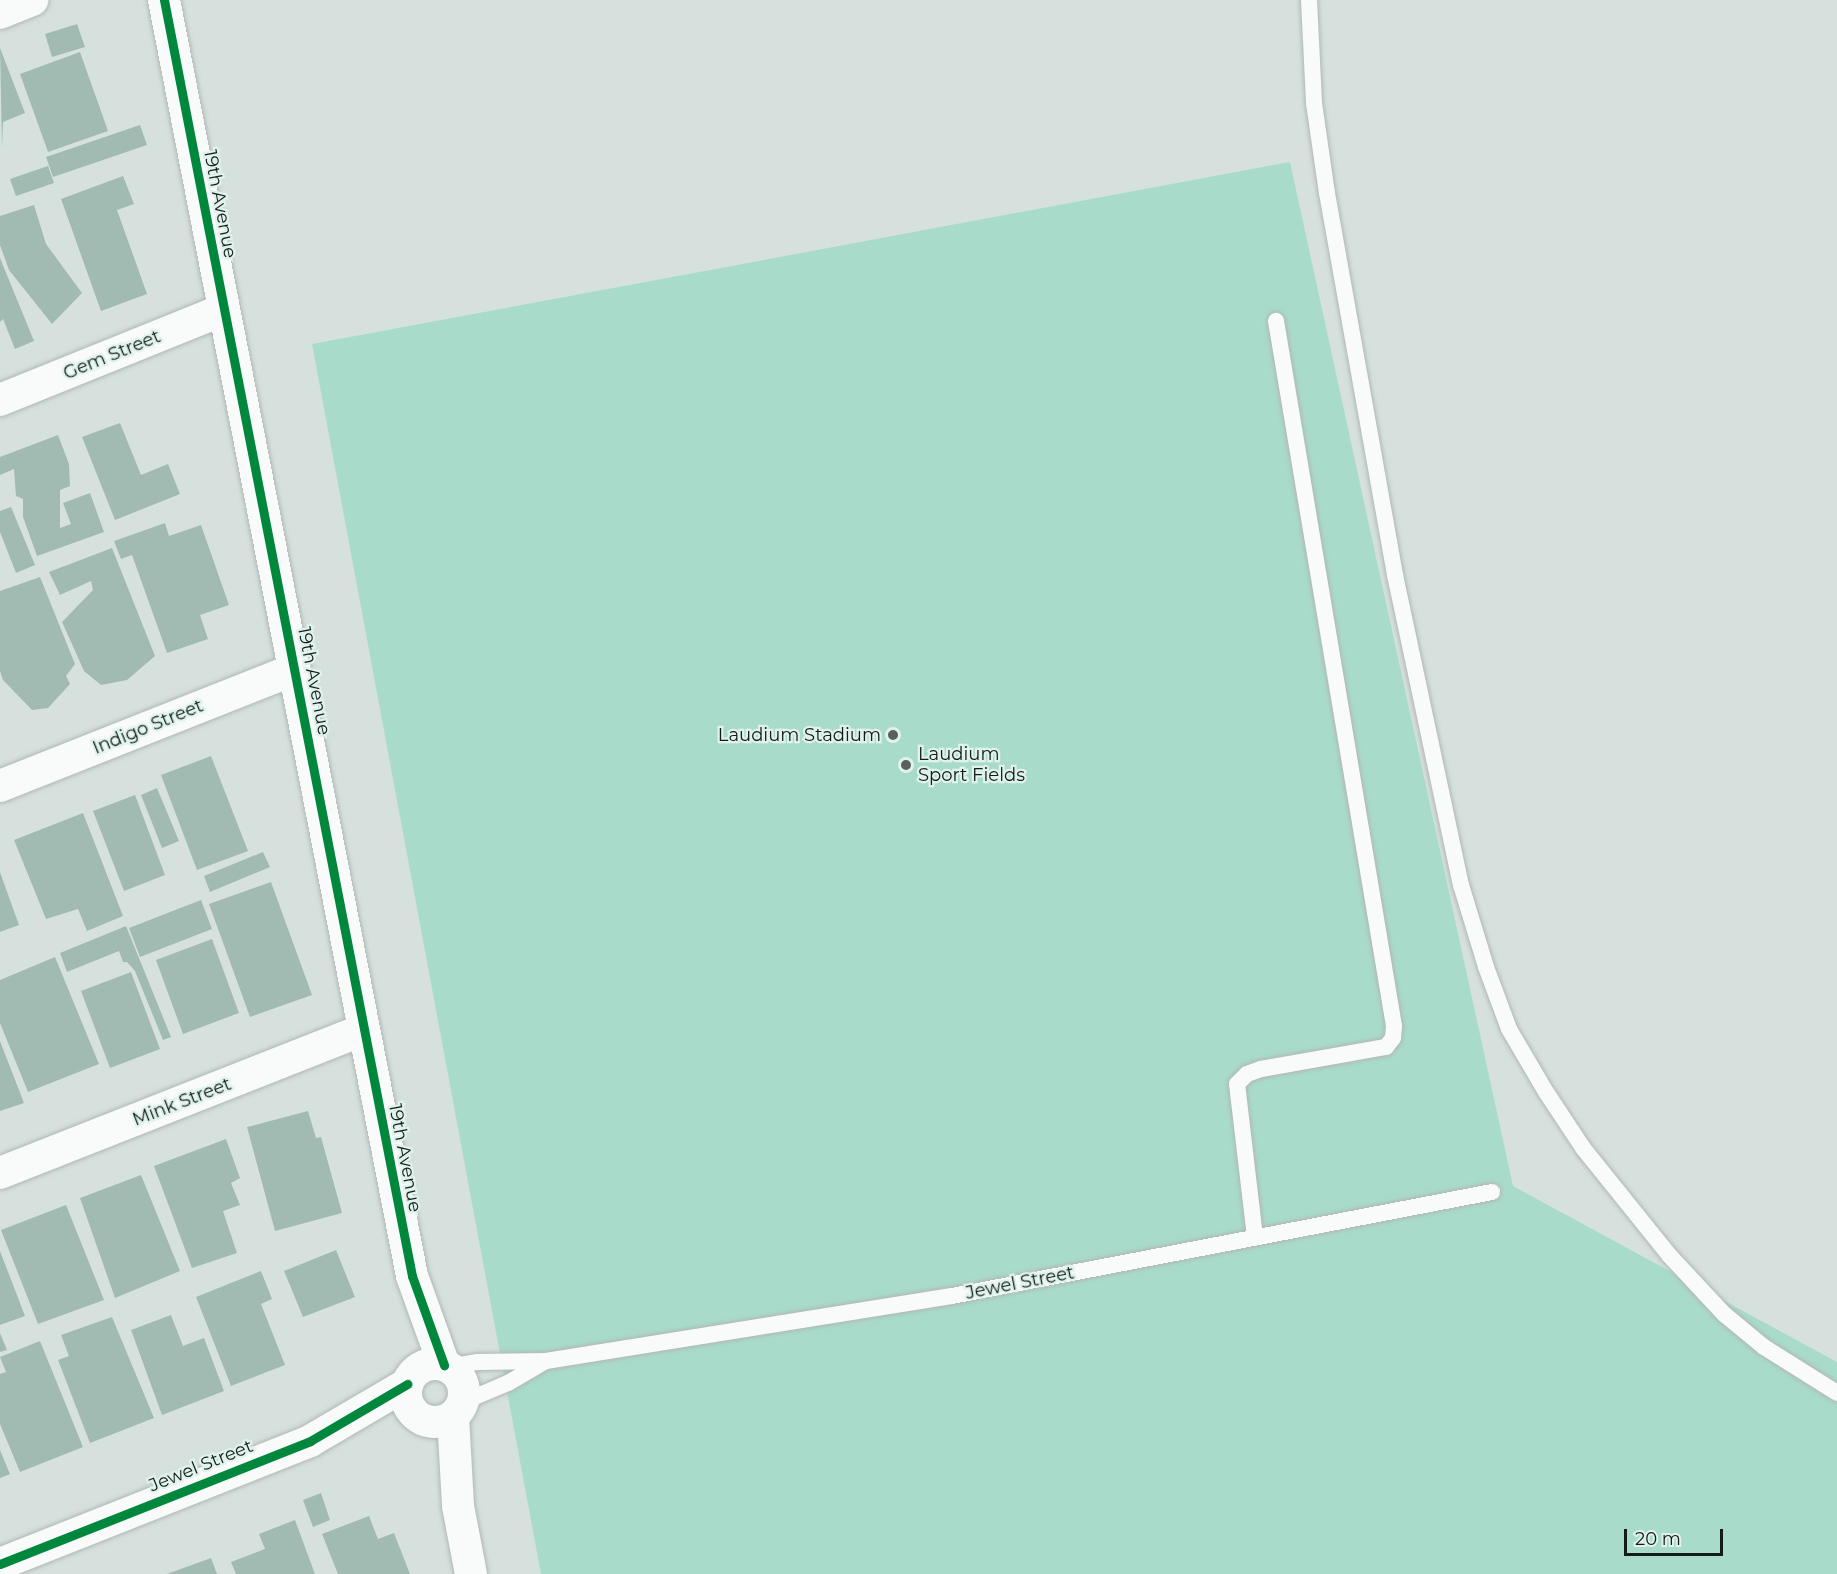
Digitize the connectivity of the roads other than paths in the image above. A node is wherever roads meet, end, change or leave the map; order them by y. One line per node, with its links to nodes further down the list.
1 (32, 0): 4 (street)
2 (164, 0): 5 (street, 19th Avenue)
3 (1309, 0): 18 (lane)
4 (0, 13)
5 (223, 310): 7 (street, Gem Street); 8 (street, 19th Avenue)
6 (1276, 321): 13 (lane)
7 (0, 400)
8 (295, 669): 9 (street, Indigo Street); 10 (street, 19th Avenue)
9 (0, 786)
10 (363, 1030): 11 (street, Mink Street); 14 (street, 19th Avenue)
11 (0, 1173)
12 (1492, 1192): 13 (lane, Jewel Street)
13 (1255, 1237): 15 (lane, Jewel Street)
14 (412, 1276): 16 (street, 19th Avenue); 17 (street, 19th Avenue)
15 (546, 1361): 16 (lane, Jewel Street); 19 (lane, Jewel Street)
16 (447, 1366): 17 (street); 19 (street)
17 (410, 1379): 20 (street); 21 (street, Jewel Street)
18 (1837, 1394)
19 (458, 1409): 20 (street); 22 (street)
20 (419, 1417): 21 (street, Jewel Street); 22 (street)
21 (310, 1440): 23 (street, Jewel Street)
22 (458, 1506): 24 (street)
23 (0, 1564)
24 (471, 1574)

